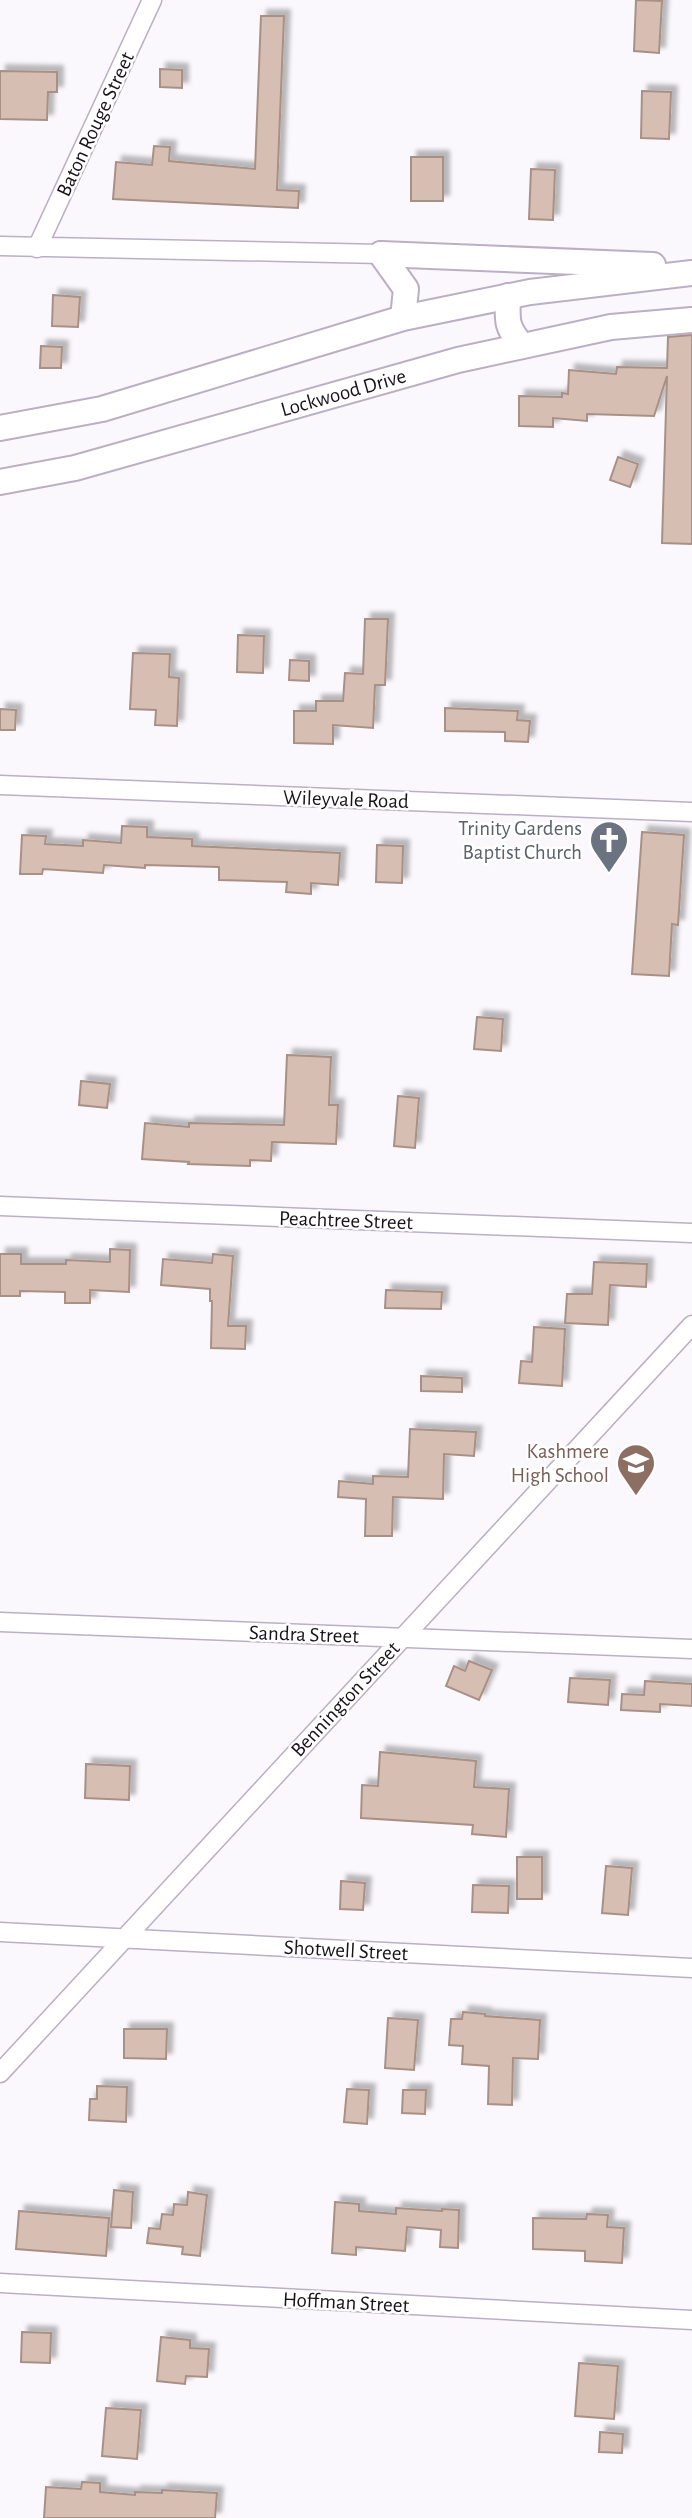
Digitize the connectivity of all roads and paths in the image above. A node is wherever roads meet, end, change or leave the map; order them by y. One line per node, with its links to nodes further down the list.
1 (152, 0): 3 (street, Baton Rouge Street)
2 (0, 246): 3 (street)
3 (37, 248): 4 (street)
4 (381, 254): 5 (main road); 8 (main road)
5 (692, 267)
6 (692, 273): 7 (main road)
7 (508, 296): 8 (main road); 10 (main road)
8 (403, 318): 11 (main road)
9 (692, 320): 10 (main road, Lockwood Drive)
10 (522, 346): 12 (main road, Lockwood Drive)
11 (0, 428)
12 (0, 482)
13 (0, 785): 14 (street, Wileyvale Road)
14 (692, 812)
15 (0, 1206): 16 (street, Peachtree Street)
16 (692, 1233)
17 (692, 1325): 19 (street, Bennington Street)
18 (0, 1622): 19 (street, Sandra Street)
19 (402, 1638): 20 (street, Sandra Street); 22 (street, Bennington Street)
20 (692, 1649)
21 (0, 1932): 22 (street, Shotwell Street)
22 (126, 1938): 23 (street, Shotwell Street); 24 (street, Bennington Street)
23 (692, 1968)
24 (0, 2073)
25 (0, 2283): 26 (street, Hoffman Street)
26 (692, 2320)

